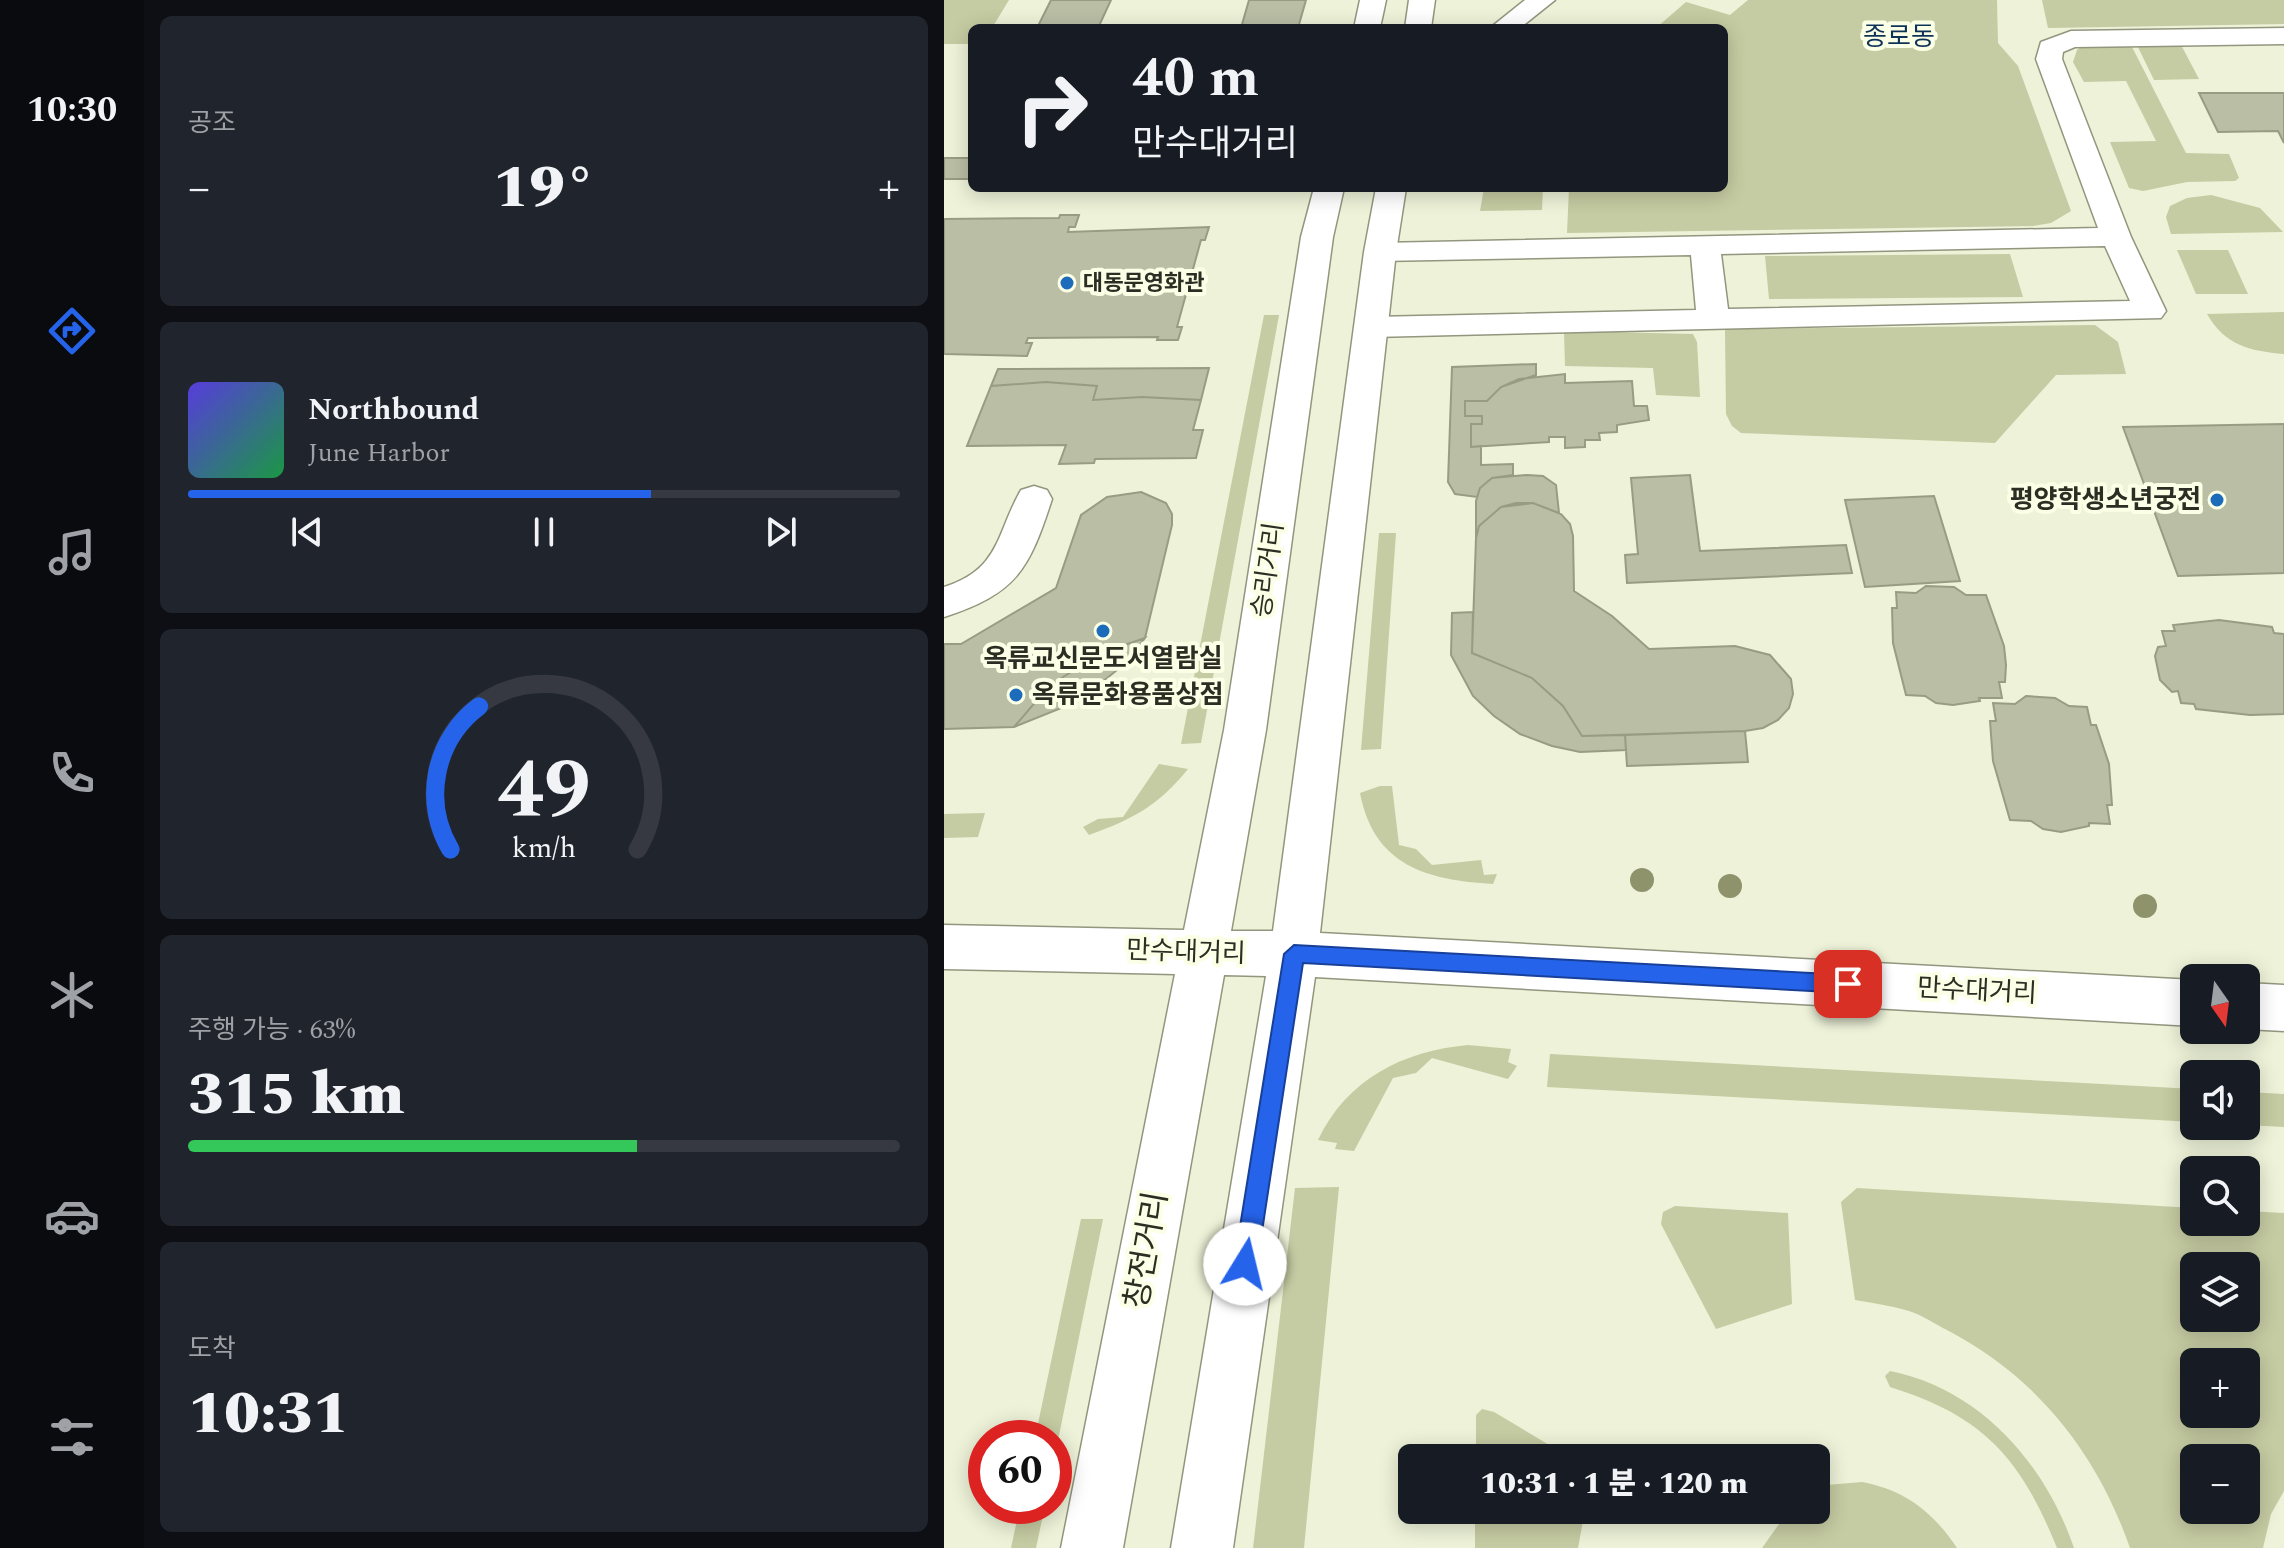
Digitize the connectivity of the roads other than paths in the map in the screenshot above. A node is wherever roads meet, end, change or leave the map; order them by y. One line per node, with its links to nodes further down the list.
1 (1373, 0): 4 (main road)
2 (1422, 0): 5 (main road)
3 (1542, 0): 6 (main road)
4 (1368, 24)
5 (1419, 24)
6 (1509, 24)
7 (2284, 36): 10 (street)
8 (1328, 192): 18 (main road, 승리거리)
9 (1390, 192): 12 (main road)
10 (2116, 237): 11 (street); 13 (street)
11 (1705, 246): 12 (street); 13 (street)
12 (1380, 252): 14 (main road)
13 (1713, 319): 14 (street)
14 (1373, 327): 19 (main road)
15 (1034, 499): 16 (street)
16 (944, 602)
17 (944, 947): 18 (main road, 만수대거리)
18 (1201, 952): 19 (main road, 만수대거리); 23 (main road, 창전거리)
19 (1294, 954): 20 (main road, 만수대거리); 24 (main road)
20 (2180, 1002)
21 (2260, 1007): 22 (main road)
22 (2284, 1008)
23 (1092, 1548)
24 (1202, 1548)

